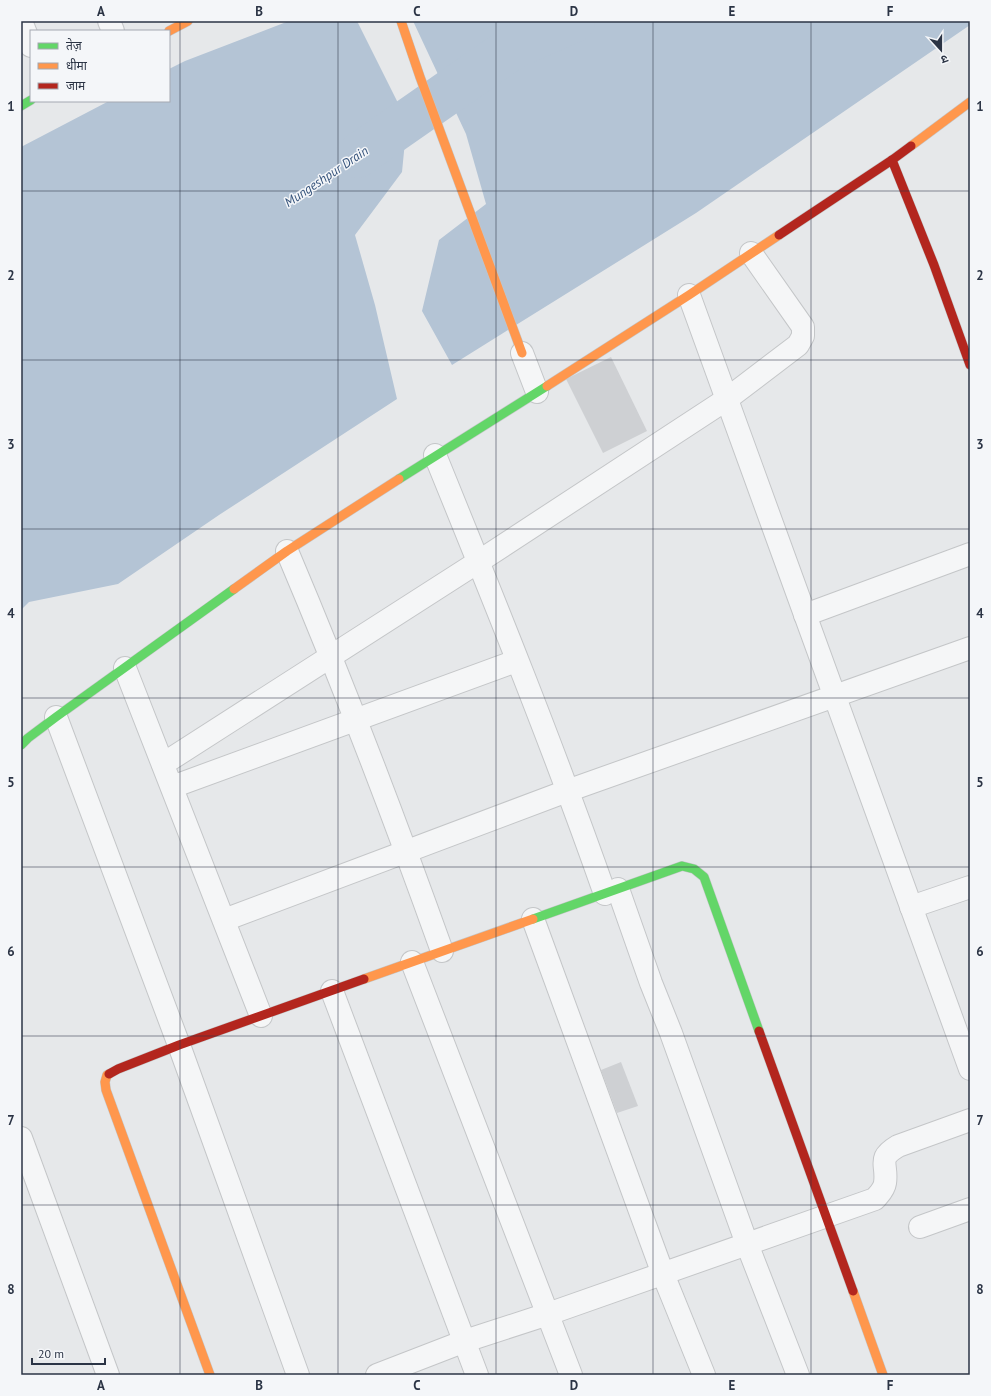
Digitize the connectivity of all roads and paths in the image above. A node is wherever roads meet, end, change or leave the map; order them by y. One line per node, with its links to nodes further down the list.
1 (21, 21): 5 (street)
2 (188, 21): 4 (street)
3 (401, 21): 12 (street)
4 (170, 30)
5 (30, 44)
6 (30, 101): 8 (street)
7 (970, 102): 9 (street)
8 (21, 106)
9 (892, 160): 10 (street); 13 (street)
10 (751, 253): 11 (street); 15 (street)
11 (689, 295): 14 (street); 15 (street)
12 (522, 353): 14 (street)
13 (970, 365)
14 (537, 392): 16 (street)
15 (727, 399): 19 (street); 20 (street)
16 (435, 455): 17 (street); 19 (street)
17 (287, 551): 22 (street); 24 (street)
18 (970, 554): 20 (street)
19 (478, 562): 22 (street); 23 (street)
20 (805, 615): 25 (street)
21 (970, 648): 25 (street)
22 (331, 656): 27 (street); 29 (street)
23 (516, 660): 27 (street); 31 (street)
24 (125, 668): 26 (street); 29 (street)
25 (835, 697): 31 (street); 35 (street)
26 (56, 717): 28 (street); 43 (street)
27 (356, 720): 30 (street); 32 (street)
28 (21, 746)
29 (163, 764): 30 (street)
30 (172, 787): 37 (street)
31 (567, 792): 32 (street); 34 (street)
32 (406, 852): 37 (street); 38 (street)
33 (970, 887): 35 (street)
34 (612, 891): 36 (street); 48 (street); 50 (street)
35 (911, 907): 42 (street)
36 (533, 919): 38 (street); 51 (street)
37 (224, 920): 41 (street)
38 (442, 951): 39 (street)
39 (412, 962): 40 (street); 52 (street)
40 (332, 991): 41 (street); 53 (street)
41 (261, 1016): 43 (street)
42 (965, 1043): 44 (street)
43 (179, 1045): 56 (street); 57 (street)
44 (970, 1069)
45 (970, 1120): 48 (street)
46 (21, 1138): 55 (street)
47 (970, 1209): 49 (street)
48 (827, 1216): 50 (street); 62 (street)
49 (920, 1227)
50 (747, 1244): 51 (street); 61 (street)
51 (663, 1274): 52 (street); 60 (street)
52 (548, 1314): 53 (street); 59 (street)
53 (465, 1341): 54 (street); 58 (street)
54 (385, 1374)
55 (108, 1375)
56 (210, 1375)
57 (298, 1375)
58 (477, 1375)
59 (571, 1375)
60 (704, 1375)
61 (798, 1375)
62 (884, 1375)

